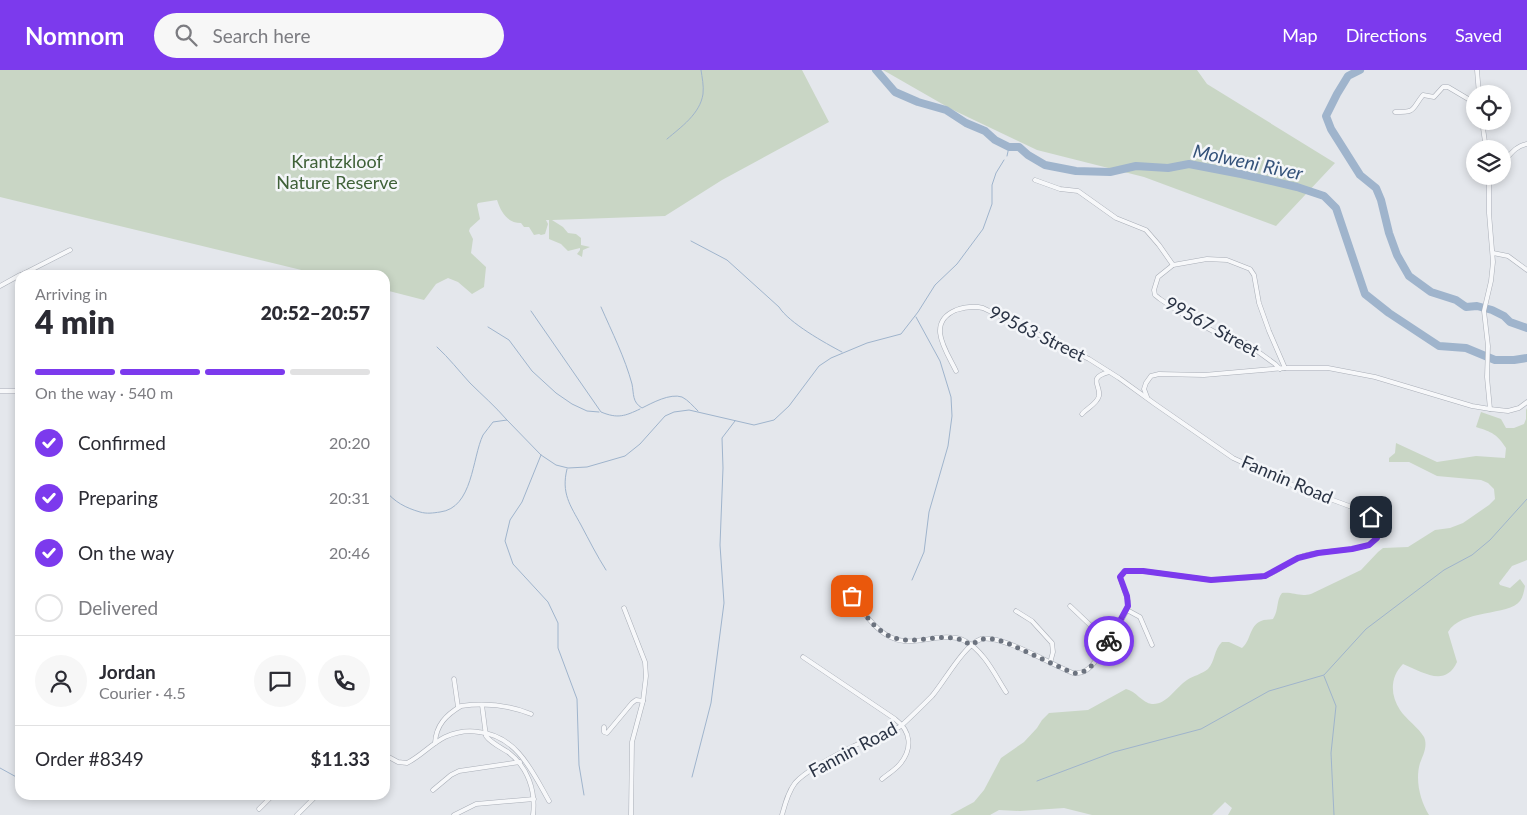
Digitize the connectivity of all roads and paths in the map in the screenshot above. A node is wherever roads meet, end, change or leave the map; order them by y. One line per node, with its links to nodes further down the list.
1 (1477, 70): 2 (street)
2 (1478, 85)
3 (1466, 98): 4 (street)
4 (1395, 112)
5 (1527, 144): 6 (street)
6 (1511, 154)
7 (1034, 180): 11 (street)
8 (1490, 185): 10 (street)
9 (70, 250): 12 (street)
10 (1493, 253): 13 (street); 24 (street)
11 (1173, 265): 16 (street, 99567 Street); 17 (street, 99567 Street)
12 (30, 270)
13 (1527, 270)
14 (15, 278): 15 (street)
15 (0, 286)
16 (1285, 368): 17 (street); 24 (street)
17 (1280, 369): 22 (street)
18 (956, 371): 19 (street, 99563 Street)
19 (1109, 372): 22 (street, 99563 Street); 25 (street)
20 (0, 391): 21 (street)
21 (15, 391)
22 (1148, 399): 29 (street, Fannin Road)
23 (1527, 402): 24 (street)
24 (1490, 409)
25 (1082, 414)
26 (852, 596): 32 (street)
27 (1070, 606): 31 (street)
28 (624, 608): 38 (street)
29 (1127, 610): 31 (street); 33 (street)
30 (1016, 611): 35 (street)
31 (1108, 642): 35 (street)
32 (970, 645): 35 (street); 37 (street); 42 (street, Fannin Road)
33 (1152, 645)
34 (803, 657): 42 (street)
35 (1050, 663)
36 (454, 679): 40 (street)
37 (1006, 692)
38 (642, 701): 43 (street); 58 (street)
39 (482, 705): 40 (street); 41 (street); 44 (street)
40 (458, 707): 45 (street)
41 (531, 714)
42 (902, 725): 48 (street); 59 (street, Fannin Road)
43 (604, 727)
44 (484, 732): 45 (street); 47 (street); 53 (street)
45 (435, 743): 46 (street)
46 (390, 758)
47 (520, 762): 49 (street); 50 (street)
48 (882, 779)
49 (433, 790)
50 (534, 799): 56 (street); 57 (street)
51 (268, 800): 54 (street)
52 (313, 800): 55 (street)
53 (549, 801)
54 (259, 809)
55 (297, 815)
56 (454, 815)
57 (534, 815)
58 (631, 815)
59 (782, 815)

